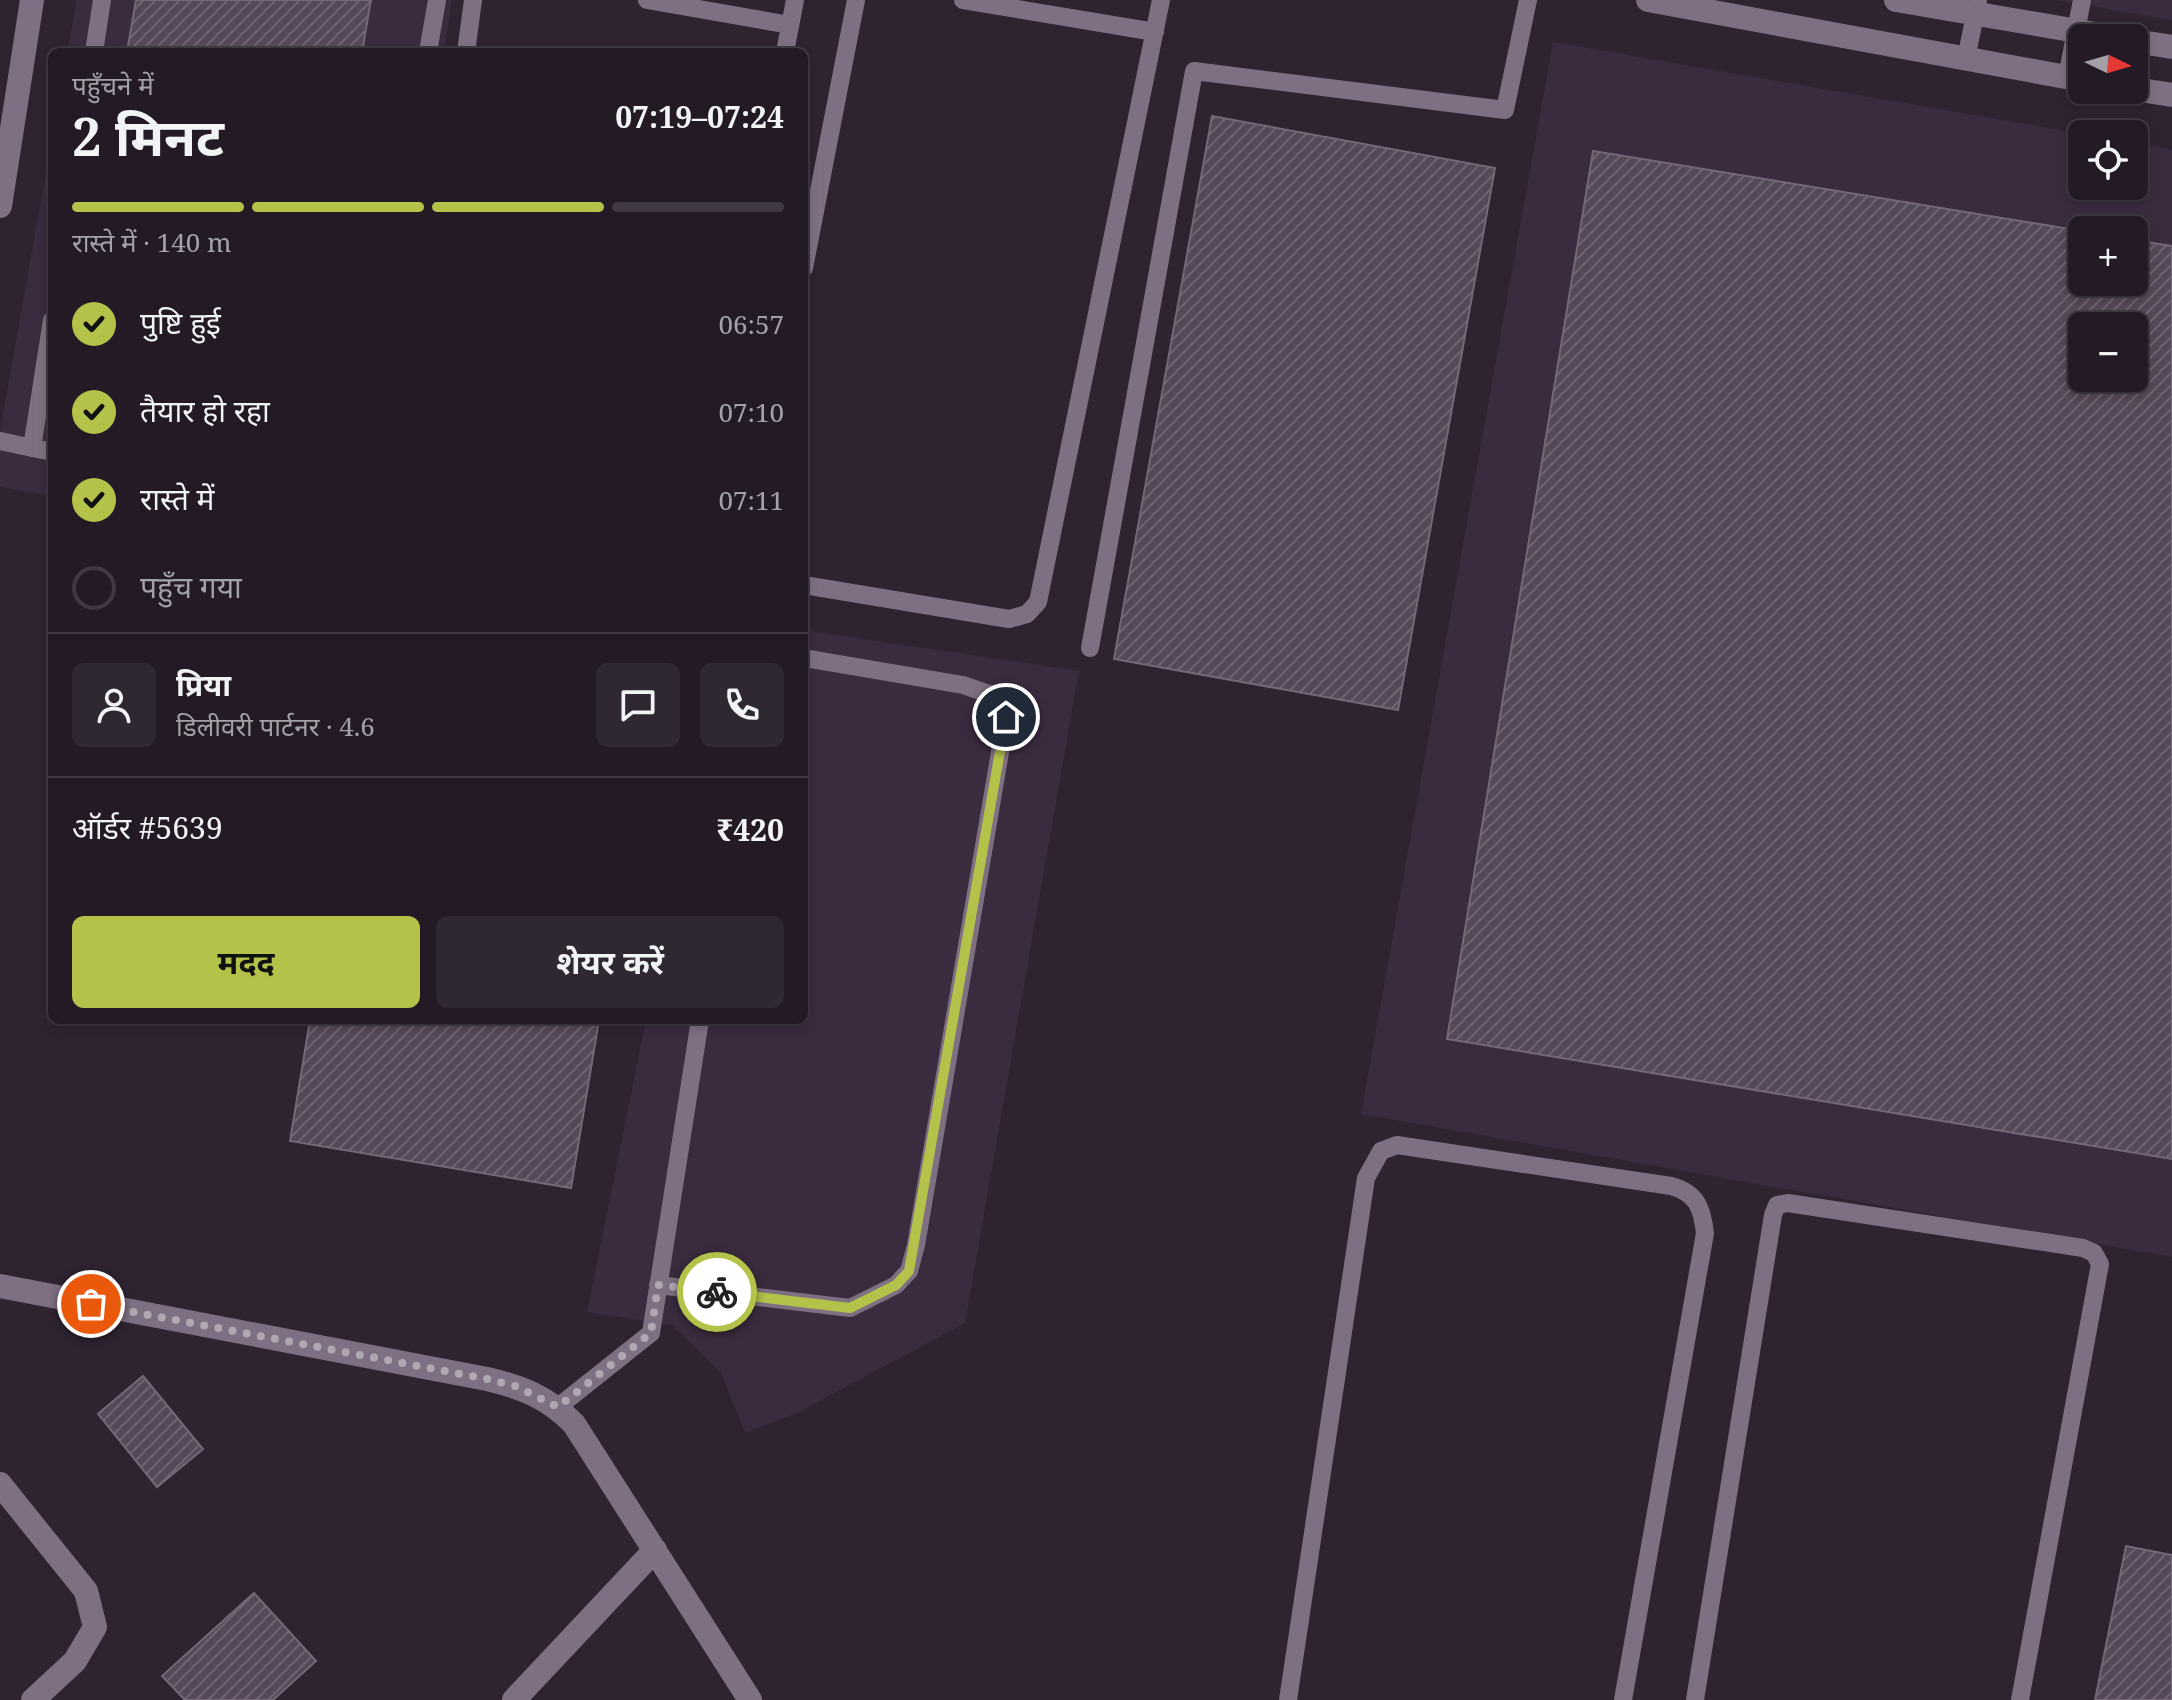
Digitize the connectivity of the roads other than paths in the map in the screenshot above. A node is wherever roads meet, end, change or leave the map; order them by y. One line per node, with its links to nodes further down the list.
1 (32, 0): 29 (street)
2 (102, 0): 21 (lane)
3 (437, 0): 22 (lane)
4 (473, 0): 23 (lane)
5 (647, 0): 16 (lane)
6 (795, 0): 16 (lane)
7 (856, 0): 30 (lane)
8 (963, 0): 18 (lane)
9 (1161, 0): 18 (lane)
10 (1528, 0): 36 (lane)
11 (1648, 0): 25 (street)
12 (1896, 0): 14 (street)
13 (2082, 0): 15 (lane)
14 (1977, 6): 17 (street); 25 (lane)
15 (2077, 24)
16 (790, 25): 24 (lane)
17 (2068, 29)
18 (1155, 32): 35 (lane)
19 (2148, 43): 20 (street)
20 (2172, 47)
21 (95, 48)
22 (429, 48)
23 (467, 48)
24 (786, 48)
25 (1966, 59): 26 (street)
26 (2068, 77)
27 (2148, 91): 28 (street)
28 (2172, 95)
29 (0, 206)
30 (808, 247)
31 (48, 346): 33 (lane)
32 (0, 441): 33 (lane)
33 (32, 448): 34 (lane)
34 (48, 451)
35 (808, 586)
36 (1090, 648)
37 (808, 659): 39 (lane)
38 (699, 1024): 39 (lane)
39 (658, 1285): 41 (lane)
40 (0, 1286): 41 (street)
41 (558, 1407): 43 (street)
42 (0, 1484): 44 (street)
43 (655, 1550): 45 (street); 46 (street)
44 (33, 1700)
45 (514, 1700)
46 (750, 1700)
47 (1288, 1700): 48 (lane)
48 (1623, 1700)
49 (1695, 1700): 50 (lane)
50 (2020, 1700)

